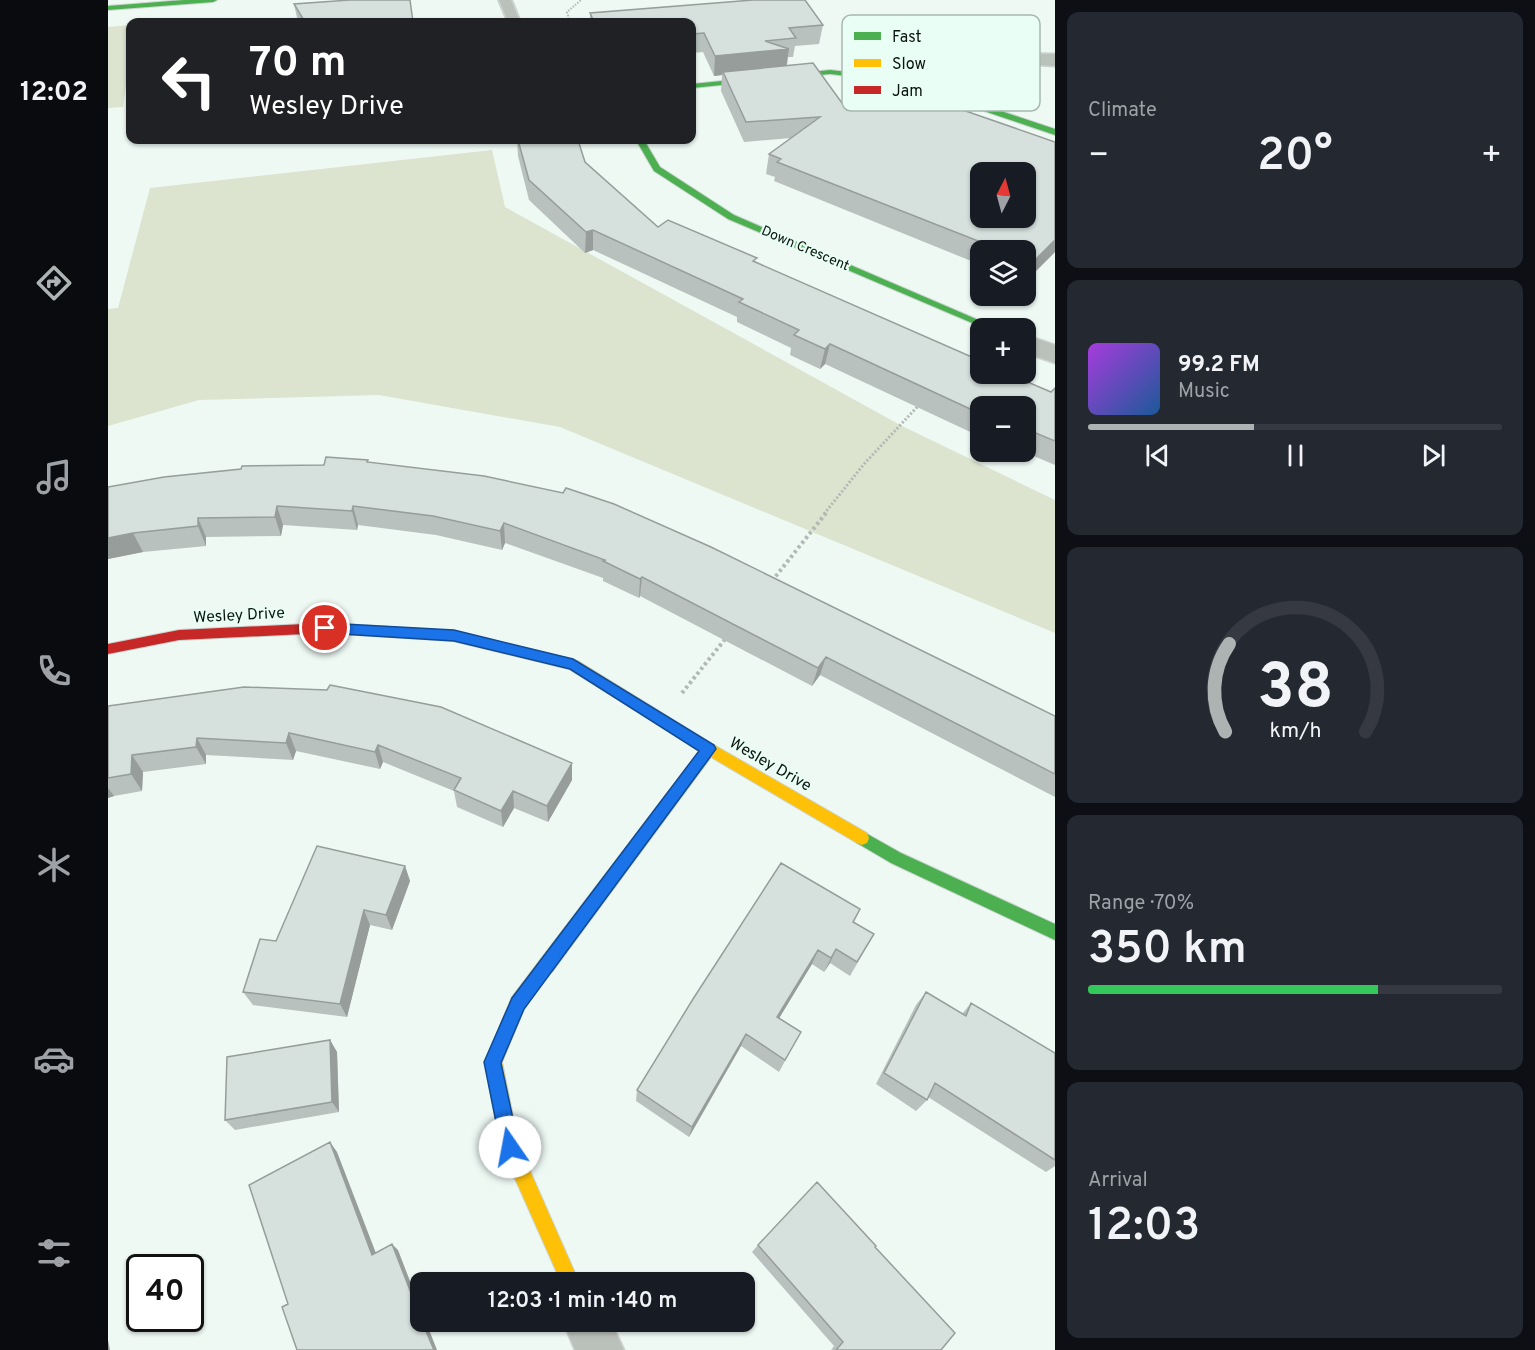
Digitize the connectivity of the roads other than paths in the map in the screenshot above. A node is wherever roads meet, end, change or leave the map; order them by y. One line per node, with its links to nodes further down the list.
1 (213, 0): 3 (street)
2 (505, 0): 4 (lane)
3 (108, 8)
4 (512, 18)
5 (1040, 60): 6 (street)
6 (1055, 60)
7 (842, 73): 8 (street)
8 (696, 86)
9 (995, 111): 10 (street)
10 (1055, 132)
11 (642, 144): 12 (street, Down Crescent)
12 (970, 319)
13 (1036, 347): 14 (street)
14 (1055, 355)
15 (108, 649): 16 (street, Wesley Drive)
16 (709, 749): 17 (street, Wesley Drive); 18 (street)
17 (1055, 932)
18 (566, 1272)
19 (592, 1332): 20 (street)
20 (600, 1350)

